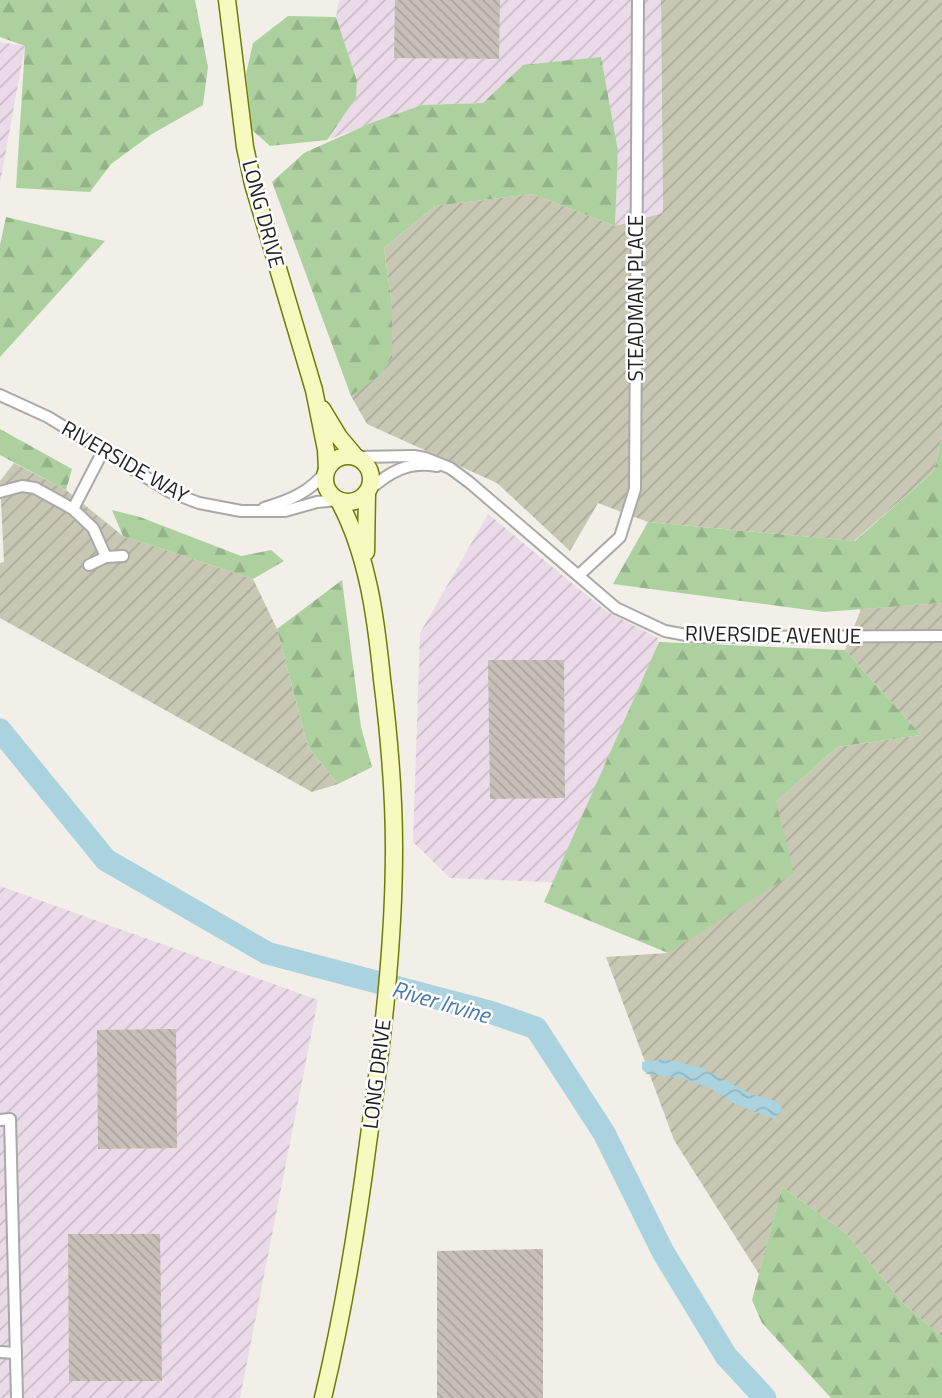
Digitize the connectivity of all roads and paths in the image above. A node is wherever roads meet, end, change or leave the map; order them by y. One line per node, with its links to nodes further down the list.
1 (227, 0): 4 (main road, LONG DRIVE)
2 (239, 0): 4 (main road, LONG DRIVE)
3 (638, 0): 19 (street, STEADMAN PLACE)
4 (232, 33): 5 (main road, LONG DRIVE)
5 (314, 390): 8 (main road, LONG DRIVE); 10 (main road, LONG DRIVE)
6 (0, 395): 7 (street, RIVERSIDE WAY)
7 (103, 451): 14 (street); 15 (street, RIVERSIDE WAY)
8 (356, 457): 9 (street, RIVERSIDE AVENUE); 10 (main road); 12 (main road)
9 (450, 468): 12 (street); 19 (street, RIVERSIDE AVENUE)
10 (327, 470): 13 (main road); 15 (street, RIVERSIDE WAY)
11 (0, 492): 14 (street)
12 (368, 492): 13 (main road); 20 (main road, LONG DRIVE)
13 (339, 500): 15 (street, RIVERSIDE WAY); 20 (main road, LONG DRIVE)
14 (73, 509): 17 (street)
15 (255, 511)
16 (123, 556): 17 (street)
17 (106, 557): 18 (street)
18 (89, 565)
19 (579, 575): 21 (street, RIVERSIDE AVENUE)
20 (368, 579): 26 (main road, LONG DRIVE)
21 (942, 636)
22 (5, 1119): 24 (street)
23 (0, 1352): 24 (street)
24 (16, 1353): 25 (street)
25 (17, 1398)
26 (323, 1398)

